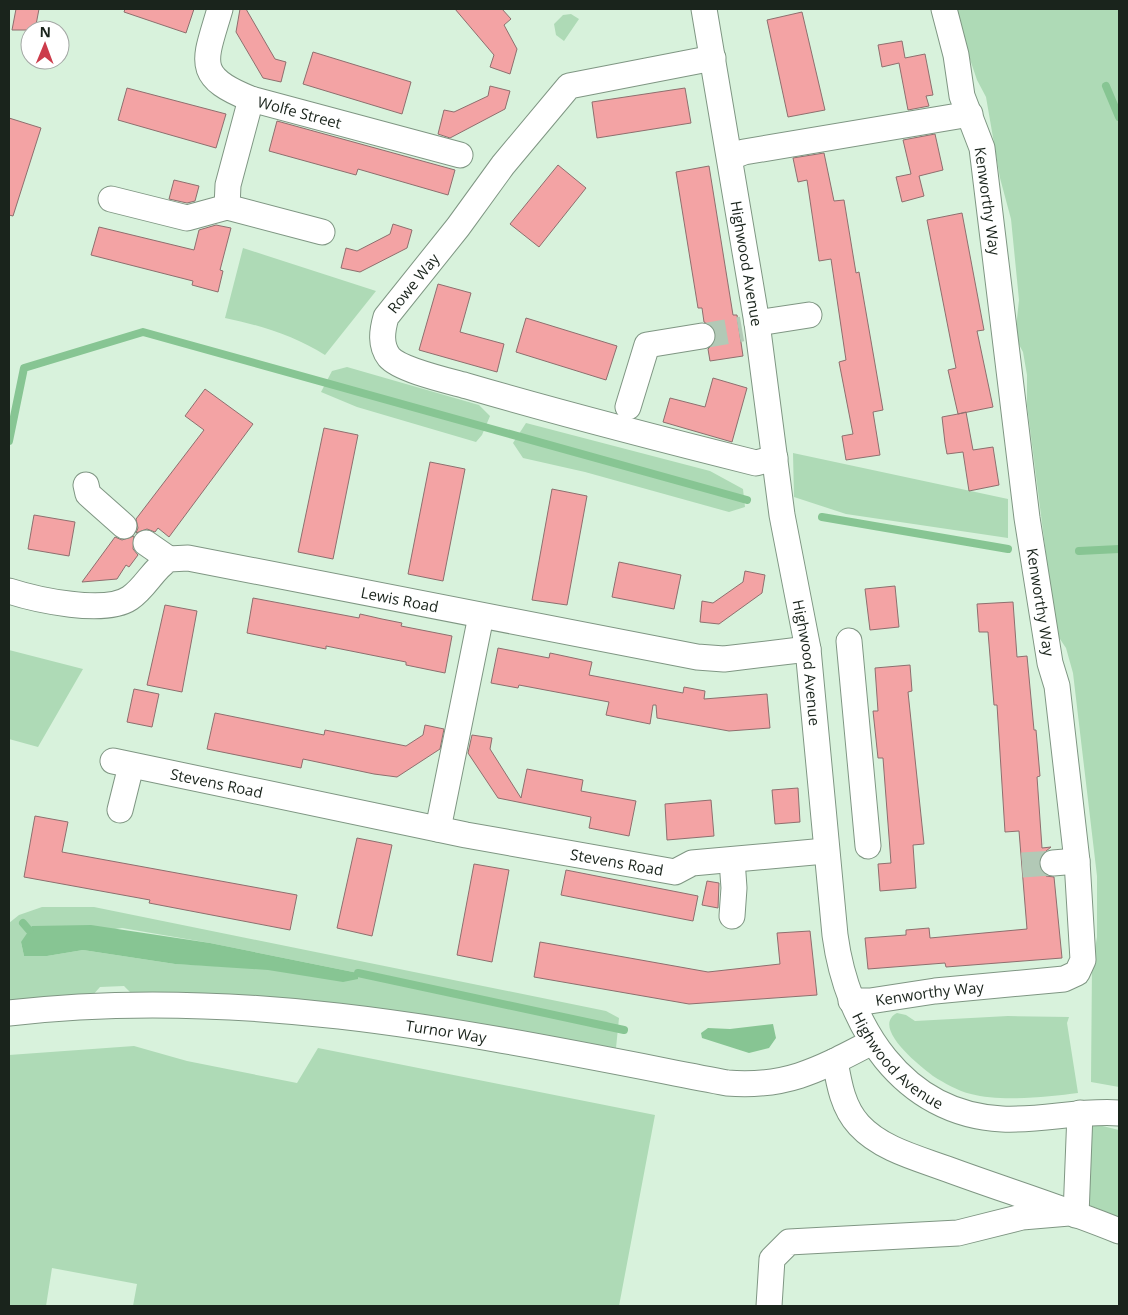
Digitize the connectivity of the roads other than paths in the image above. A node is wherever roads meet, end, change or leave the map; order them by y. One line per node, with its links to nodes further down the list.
1 (220, 9): 5 (street, Wolfe Street)
2 (704, 9): 4 (street, Highwood Avenue)
3 (944, 9): 6 (street, Kenworthy Way)
4 (713, 58): 8 (street, Highwood Avenue); 16 (street, Rowe Way)
5 (251, 99): 7 (street, Wolfe Street); 10 (street)
6 (970, 114): 8 (street); 33 (street, Kenworthy Way)
7 (460, 155)
8 (731, 157): 13 (street, Highwood Avenue)
9 (111, 199): 10 (street)
10 (227, 207): 11 (street)
11 (322, 232)
12 (809, 315): 13 (street)
13 (752, 326): 16 (street, Highwood Avenue)
14 (702, 336): 15 (street)
15 (628, 407)
16 (775, 458): 24 (street, Highwood Avenue)
17 (86, 485): 18 (street)
18 (124, 526)
19 (146, 544): 20 (street)
20 (168, 559): 21 (street); 22 (street, Lewis Road)
21 (9, 591)
22 (481, 616): 24 (street, Lewis Road); 28 (street)
23 (849, 640): 25 (street)
24 (808, 649): 26 (street, Highwood Avenue)
25 (856, 733): 26 (street); 29 (street)
26 (816, 737): 30 (street, Highwood Avenue)
27 (120, 810): 28 (street, Stevens Road)
28 (438, 829): 31 (street, Stevens Road)
29 (868, 846)
30 (825, 851): 31 (street, Stevens Road); 33 (street, Highwood Avenue)
31 (732, 860): 32 (street)
32 (732, 916)
33 (851, 1001): 35 (street, Highwood Avenue)
34 (9, 1013): 36 (street, Turnor Way)
35 (872, 1042): 36 (street, Turnor Way); 37 (street, Highwood Avenue)
36 (835, 1061): 39 (street)
37 (1080, 1113): 38 (street, Highwood Avenue); 39 (street)
38 (1119, 1113)
39 (1073, 1214): 40 (street); 41 (street)
40 (1119, 1231)
41 (769, 1306)

